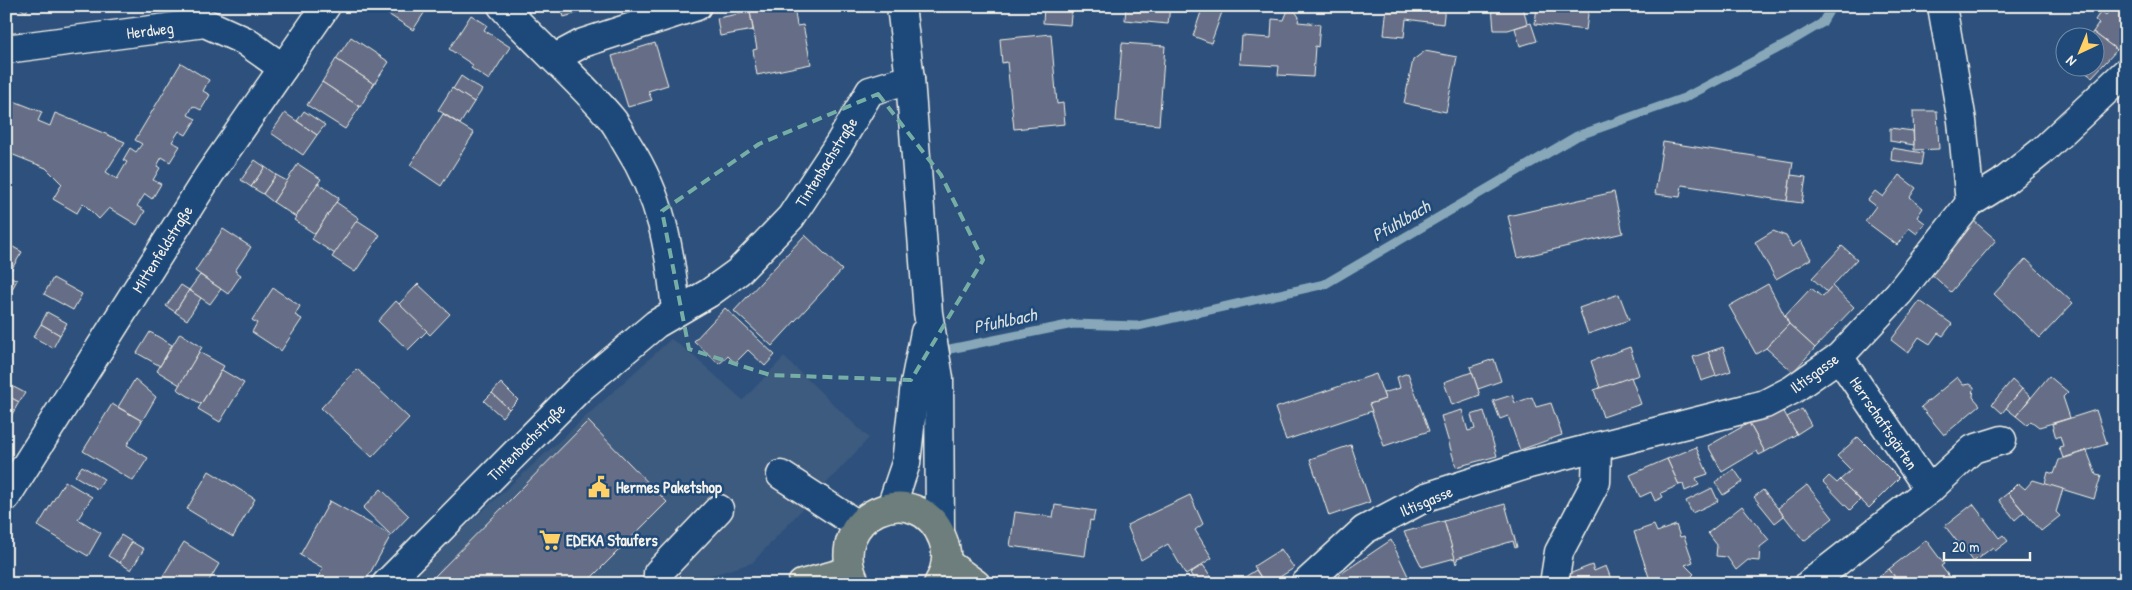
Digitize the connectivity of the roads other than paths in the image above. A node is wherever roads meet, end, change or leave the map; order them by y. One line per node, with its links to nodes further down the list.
1 (326, 6): 8 (street, Mittenfeldstraße)
2 (502, 6): 7 (street)
3 (697, 6): 7 (street)
4 (901, 6): 10 (street)
5 (1942, 6): 11 (street)
6 (6, 49): 8 (street, Herdweg)
7 (555, 58): 12 (street)
8 (283, 68): 19 (street, Mittenfeldstraße)
9 (2126, 72): 11 (street, Iltisgasse)
10 (910, 79): 12 (street, Tintenbachstraße); 13 (street)
11 (1970, 204): 14 (street, Iltisgasse)
12 (676, 311): 26 (street, Tintenbachstraße)
13 (928, 313): 20 (street); 23 (street)
14 (1838, 357): 16 (street, Iltisgasse); 18 (street, Herrschaftsgärten)
15 (2002, 440): 18 (street)
16 (1597, 448): 30 (street, Iltisgasse); 31 (street)
17 (782, 475): 22 (street)
18 (1929, 490): 32 (street)
19 (6, 497)
20 (891, 507): 22 (main road); 23 (main road)
21 (719, 509): 27 (street)
22 (858, 525): 25 (main road)
23 (940, 531): 24 (main road)
24 (942, 573): 29 (main road)
25 (853, 577): 28 (main road)
26 (386, 584)
27 (658, 584)
28 (802, 584)
29 (976, 584)
30 (1305, 584)
31 (1554, 584)
32 (1809, 584)

